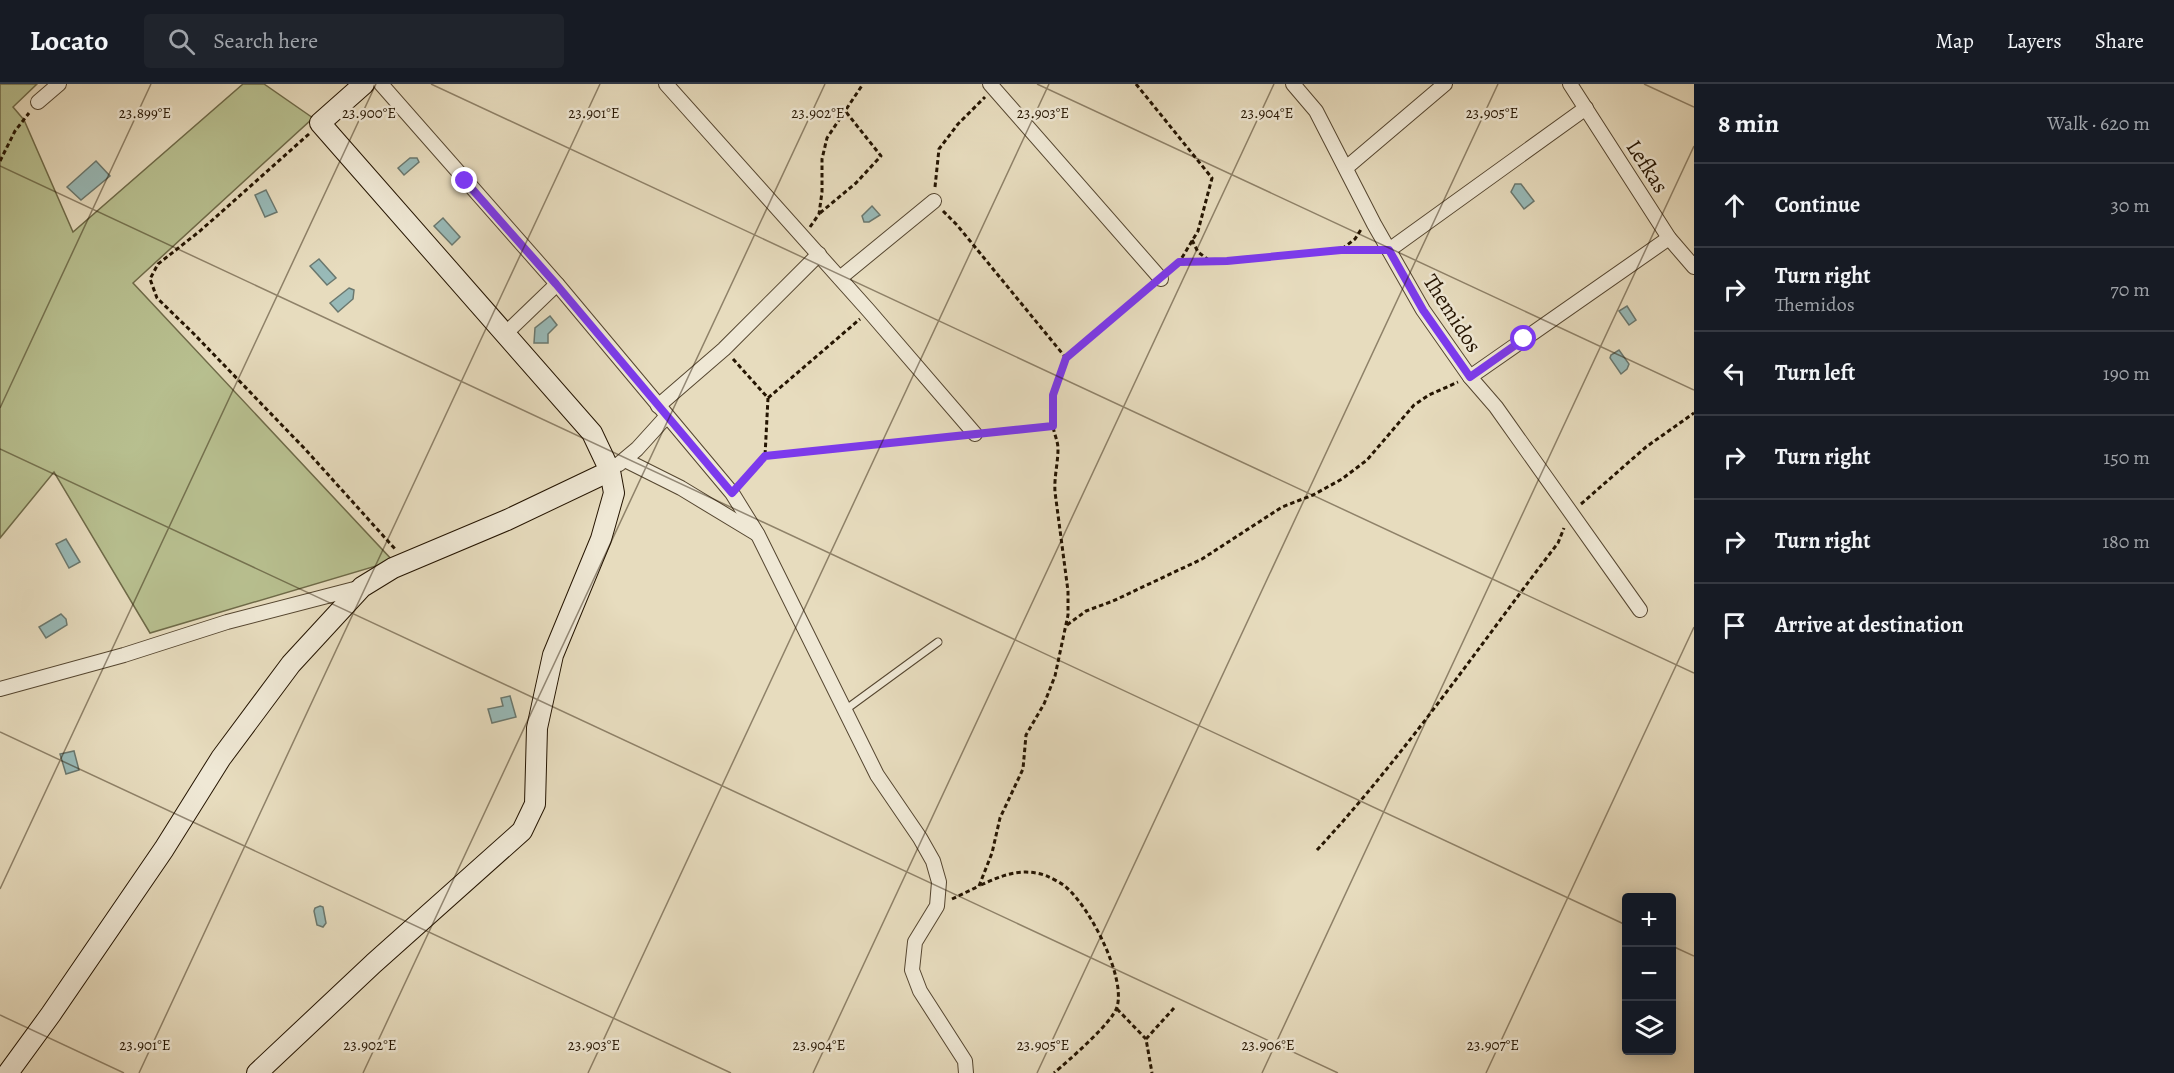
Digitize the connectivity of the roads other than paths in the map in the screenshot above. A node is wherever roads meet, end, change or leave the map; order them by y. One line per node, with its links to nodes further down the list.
1 (59, 84): 9 (street)
2 (364, 84): 20 (street)
3 (381, 84): 19 (street)
4 (666, 84): 15 (street)
5 (1293, 84): 11 (street, Themidos)
6 (1445, 84): 11 (street)
7 (1570, 84): 10 (street, Lefkas)
8 (992, 86): 18 (street)
9 (38, 102)
10 (1586, 108): 13 (street, Lefkas); 14 (street)
11 (1346, 168): 14 (street, Themidos)
12 (934, 201): 17 (street)
13 (1669, 237): 16 (street, Lefkas); 21 (street)
14 (1389, 250): 21 (street, Themidos)
15 (819, 254): 17 (street); 22 (street)
16 (1692, 263)
17 (840, 278): 23 (street)
18 (1161, 279)
19 (556, 284): 20 (street); 22 (street)
20 (504, 335): 24 (street)
21 (1470, 377): 27 (street, Themidos)
22 (662, 412): 24 (street); 25 (street)
23 (975, 434)
24 (618, 465): 25 (street); 26 (street); 32 (street)
25 (758, 535): 30 (street)
26 (362, 587): 29 (street); 31 (street)
27 (1640, 610)
28 (938, 642): 30 (lane)
29 (0, 689)
30 (845, 710): 33 (street)
31 (8, 1073)
32 (257, 1073)
33 (966, 1073)

